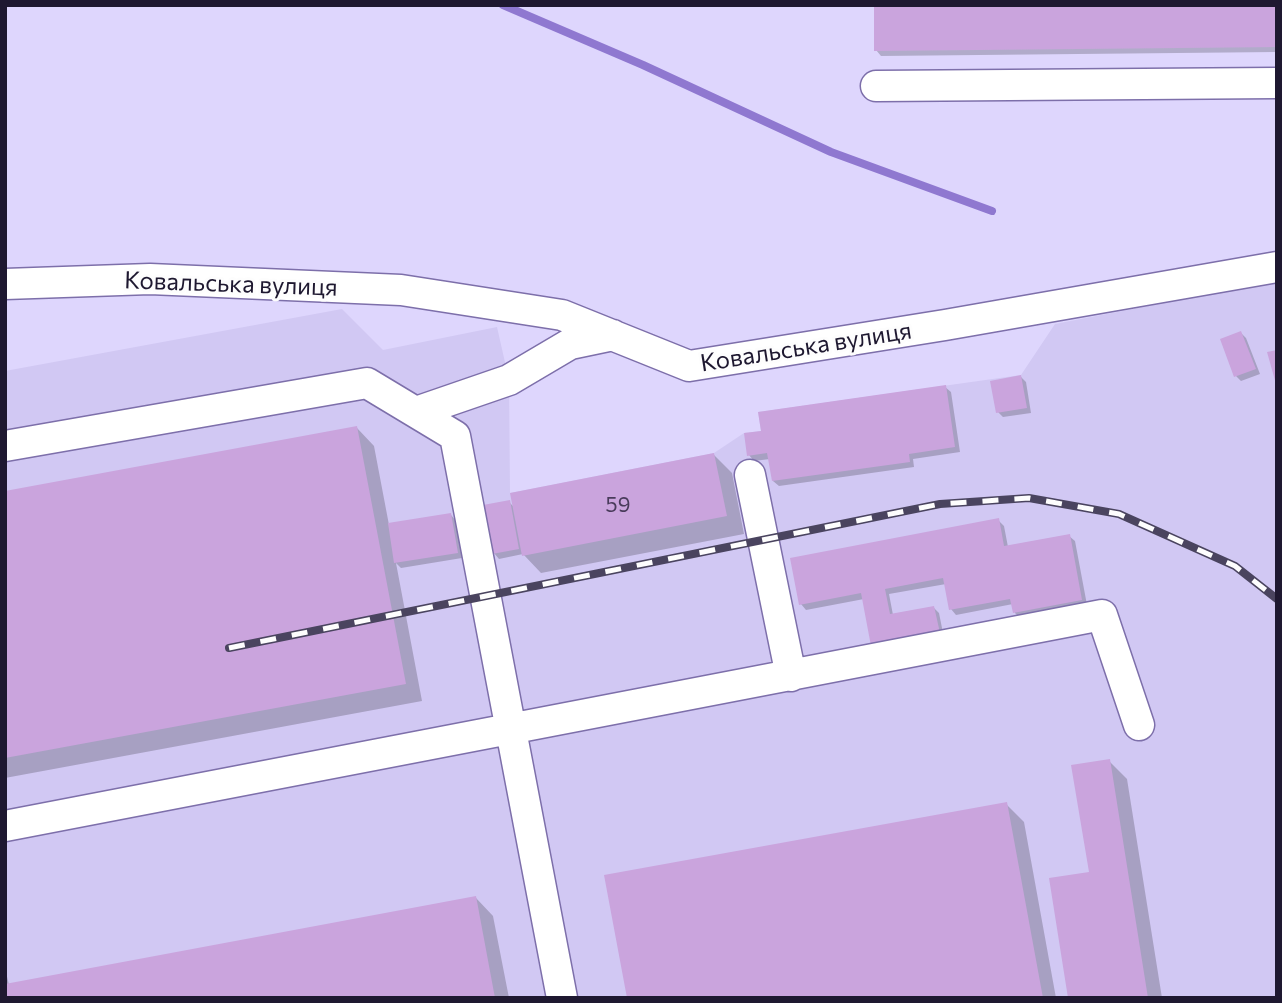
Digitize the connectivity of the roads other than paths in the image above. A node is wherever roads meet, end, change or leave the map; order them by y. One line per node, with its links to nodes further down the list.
1 (1277, 83): 2 (street)
2 (876, 86)
3 (1277, 267): 5 (street, Ковальська вулиця)
4 (5, 284): 5 (street, Ковальська вулиця)
5 (613, 335): 6 (street)
6 (416, 412): 7 (street); 11 (street)
7 (5, 446)
8 (750, 475): 9 (street)
9 (791, 676): 10 (street); 11 (street)
10 (1139, 725)
11 (511, 730): 12 (street); 13 (street)
12 (5, 826)
13 (562, 998)

